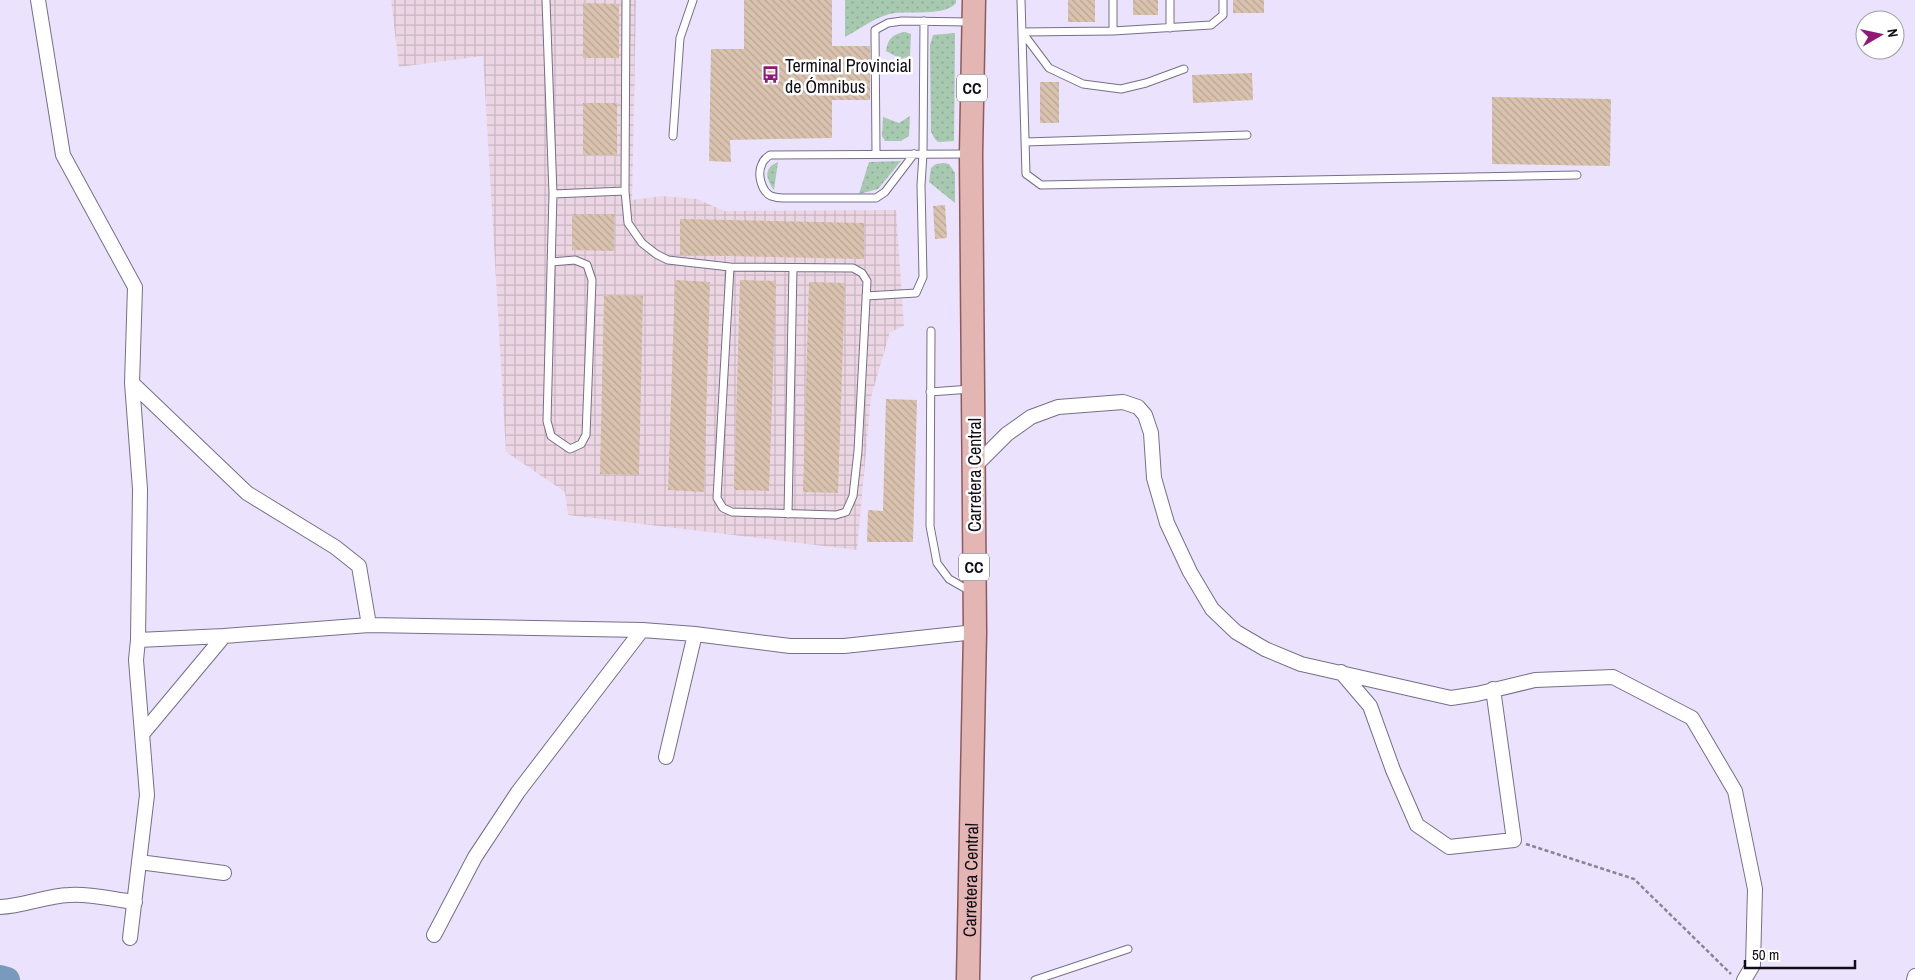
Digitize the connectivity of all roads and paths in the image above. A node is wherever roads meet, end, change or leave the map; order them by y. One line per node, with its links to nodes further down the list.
1 (38, 0): 31 (street)
2 (546, 0): 25 (lane)
3 (626, 0): 24 (lane)
4 (693, 0): 17 (lane)
5 (974, 0): 11 (main road, Carretera Central / CC)
6 (1021, 0): 14 (lane)
7 (1113, 0): 13 (lane)
8 (1170, 0): 12 (lane)
9 (1222, 0): 12 (lane)
10 (924, 21): 11 (lane); 19 (lane); 21 (lane)
11 (973, 22): 22 (main road, Carretera Central / CC)
12 (1170, 28): 13 (lane)
13 (1113, 31): 14 (lane)
14 (1022, 32): 15 (lane); 18 (lane)
15 (1184, 69)
16 (1247, 135): 18 (lane)
17 (673, 136)
18 (1025, 142): 23 (lane)
19 (876, 153): 20 (lane); 20 (lane)
20 (914, 154): 21 (lane)
21 (923, 154): 22 (lane); 29 (lane)
22 (971, 154): 32 (main road, Carretera Central / CC)
23 (1577, 175)
24 (625, 192): 25 (lane); 27 (lane)
25 (553, 194): 26 (lane)
26 (551, 262): 26 (lane)
27 (730, 267): 28 (lane); 35 (lane)
28 (793, 268): 29 (lane); 35 (lane)
29 (866, 296): 35 (lane)
30 (931, 331): 33 (lane)
31 (132, 384): 37 (street); 42 (street)
32 (974, 389): 33 (lane); 34 (main road, Carretera Central / CC)
33 (930, 392): 36 (lane)
34 (974, 467): 36 (main road, Carretera Central / CC); 43 (street)
35 (788, 514)
36 (974, 593): 39 (main road, Carretera Central / CC)
37 (369, 626): 38 (street); 41 (street)
38 (642, 630): 40 (street); 52 (street)
39 (975, 632): 40 (street); 56 (main road, Carretera Central / CC)
40 (695, 634): 46 (street)
41 (224, 636): 42 (street); 45 (street)
42 (138, 640): 45 (street)
43 (1341, 672): 44 (street); 47 (street)
44 (1493, 689): 47 (street); 59 (street)
45 (143, 733): 48 (street)
46 (666, 757)
47 (1514, 840): 58 (path)
48 (139, 862): 49 (street); 50 (street)
49 (224, 873)
50 (135, 902): 51 (street); 53 (street)
51 (0, 906)
52 (434, 935)
53 (130, 938)
54 (1128, 949): 57 (lane)
55 (1915, 976): 60 (street)
56 (968, 980)
57 (1034, 980)
58 (1738, 980)
59 (1744, 980)
60 (1914, 980)

